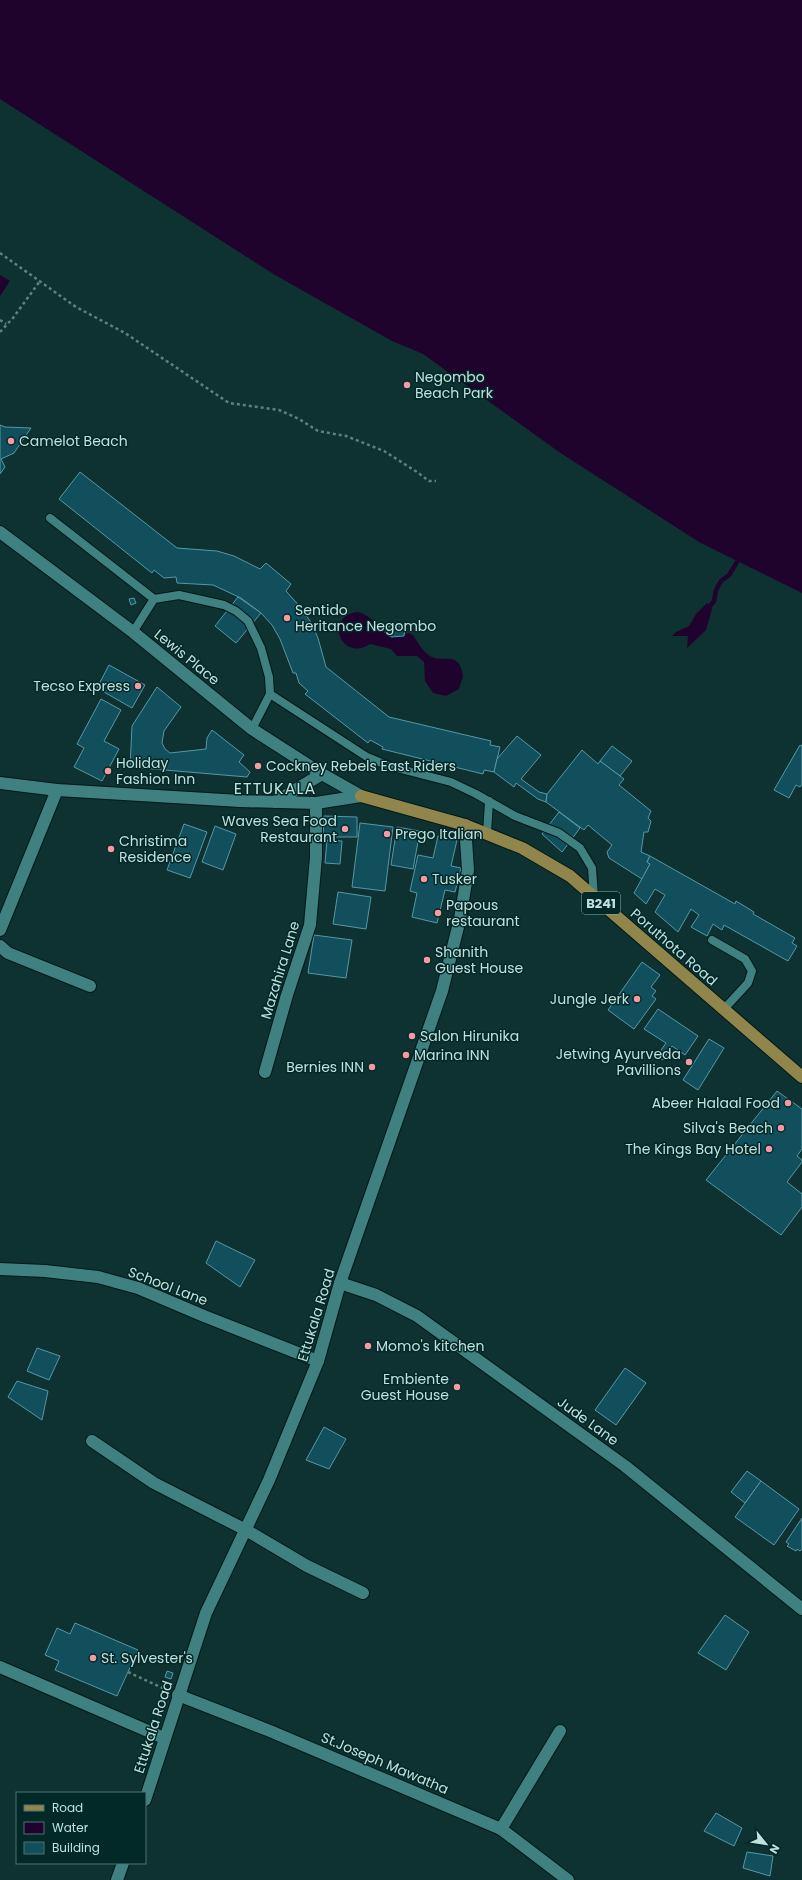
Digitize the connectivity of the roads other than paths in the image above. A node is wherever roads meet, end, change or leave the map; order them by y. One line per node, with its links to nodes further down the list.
1 (50, 518): 3 (lane)
2 (0, 532): 4 (street, Lewis Place)
3 (154, 599): 4 (lane); 5 (lane)
4 (133, 632): 6 (street, Lewis Place)
5 (270, 694): 6 (lane); 11 (lane)
6 (252, 729): 7 (street, Lewis Place)
7 (322, 774): 10 (street, Lewis Place); 12 (street)
8 (0, 783): 9 (street)
9 (57, 790): 12 (street); 17 (street)
10 (361, 796): 13 (street); 14 (main road, Poruthota Road / B241)
11 (489, 801): 15 (lane); 16 (lane)
12 (275, 802): 13 (street)
13 (316, 803): 22 (street, Mazahira Lane)
14 (465, 824): 15 (main road, Poruthota Road / B241); 25 (street, Ettukala Road)
15 (488, 833): 16 (main road, Poruthota Road / B241)
16 (594, 897): 21 (main road, Poruthota Road / B241)
17 (0, 930)
18 (712, 940): 21 (lane)
19 (0, 946): 20 (street)
20 (90, 986)
21 (724, 1009): 23 (main road, Poruthota Road / B241)
22 (265, 1072)
23 (802, 1077)
24 (0, 1269): 26 (street, School Lane)
25 (340, 1283): 26 (street, Ettukala Road); 30 (street, Jude Lane)
26 (318, 1361): 28 (street, Ettukala Road)
27 (92, 1441): 28 (street)
28 (246, 1530): 29 (street); 32 (street, Ettukala Road)
29 (363, 1593)
30 (802, 1609)
31 (0, 1667): 34 (street)
32 (178, 1695): 34 (street, Ettukala Road); 36 (street, St.Joseph Mawatha)
33 (560, 1731): 36 (street)
34 (164, 1738): 35 (street, Ettukala Road)
35 (146, 1797)
36 (501, 1829): 39 (street, St.Joseph Mawatha)
37 (124, 1864): 38 (street)
38 (117, 1880)
39 (568, 1880)

